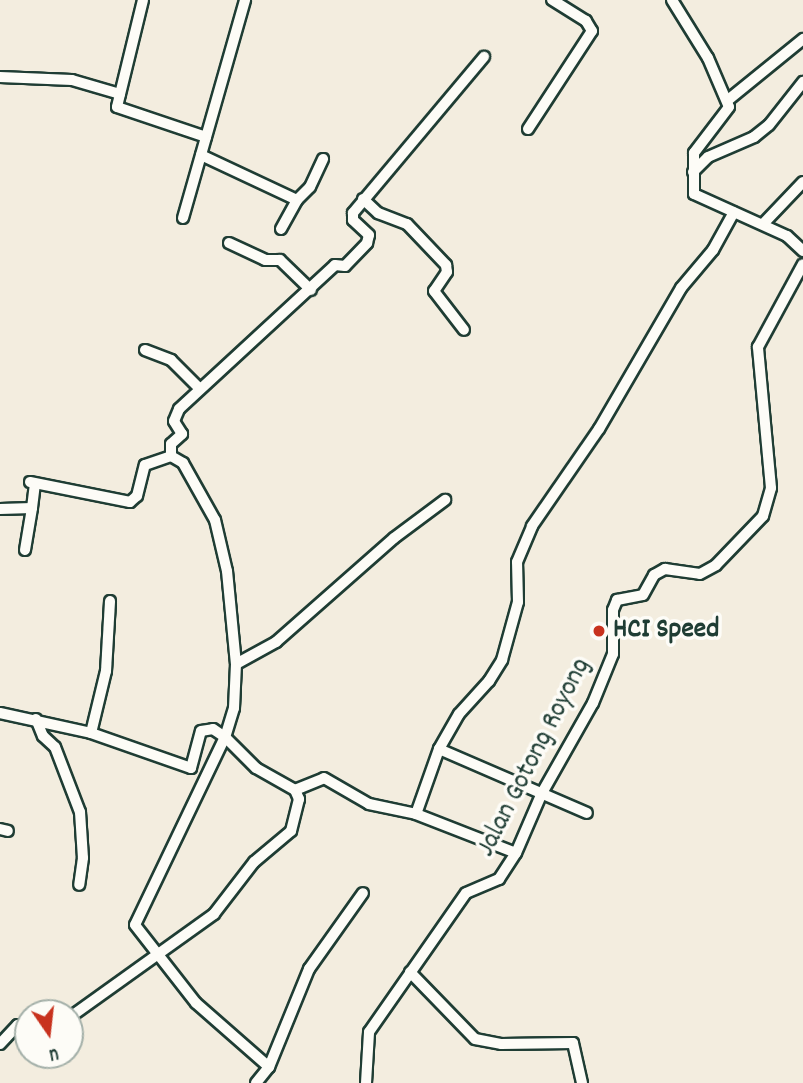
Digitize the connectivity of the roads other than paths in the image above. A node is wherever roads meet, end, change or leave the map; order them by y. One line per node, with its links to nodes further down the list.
1 (143, 0): 9 (street)
2 (245, 0): 13 (street)
3 (552, 0): 12 (street)
4 (672, 0): 11 (street)
5 (803, 39): 11 (street)
6 (484, 57): 18 (street)
7 (0, 77): 9 (street)
8 (803, 82): 10 (street)
9 (120, 94): 13 (street)
10 (799, 94): 16 (street)
11 (727, 100): 16 (street)
12 (528, 129)
13 (206, 137): 14 (street)
14 (201, 155): 19 (street); 21 (street)
15 (323, 159): 19 (street)
16 (693, 172): 20 (street)
17 (803, 182): 22 (street)
18 (363, 199): 27 (street); 28 (street)
19 (297, 200): 23 (street)
20 (734, 212): 22 (street); 42 (street)
21 (183, 218)
22 (763, 224): 25 (street)
23 (281, 229)
24 (229, 243): 27 (street)
25 (803, 251)
26 (803, 264): 44 (street, Jalan Gotong Royong)
27 (311, 290): 30 (street)
28 (464, 330)
29 (145, 350): 30 (street)
30 (199, 388): 31 (street)
31 (171, 456): 33 (street); 37 (street)
32 (445, 500): 37 (street)
33 (32, 508): 34 (street); 35 (street)
34 (0, 509)
35 (25, 550)
36 (110, 601): 40 (street)
37 (236, 664): 41 (street)
38 (0, 713): 39 (street)
39 (36, 719): 40 (street); 48 (street)
40 (91, 733): 41 (street)
41 (225, 737): 43 (street); 50 (street)
42 (439, 749): 44 (street); 46 (street)
43 (295, 790): 46 (street); 50 (street)
44 (542, 793): 45 (street); 47 (street, Jalan Gotong Royong)
45 (587, 813)
46 (416, 814): 47 (street)
47 (516, 853): 51 (street, Jalan Gotong Royong)
48 (79, 885)
49 (363, 893): 55 (street)
50 (159, 955): 52 (street); 55 (street)
51 (411, 972): 57 (street, Jalan Gotong Royong); 58 (street)
52 (84, 1007)
53 (14, 1029): 54 (street)
54 (0, 1044)
55 (269, 1067): 56 (street)
56 (257, 1083)
57 (366, 1083)
58 (582, 1083)

